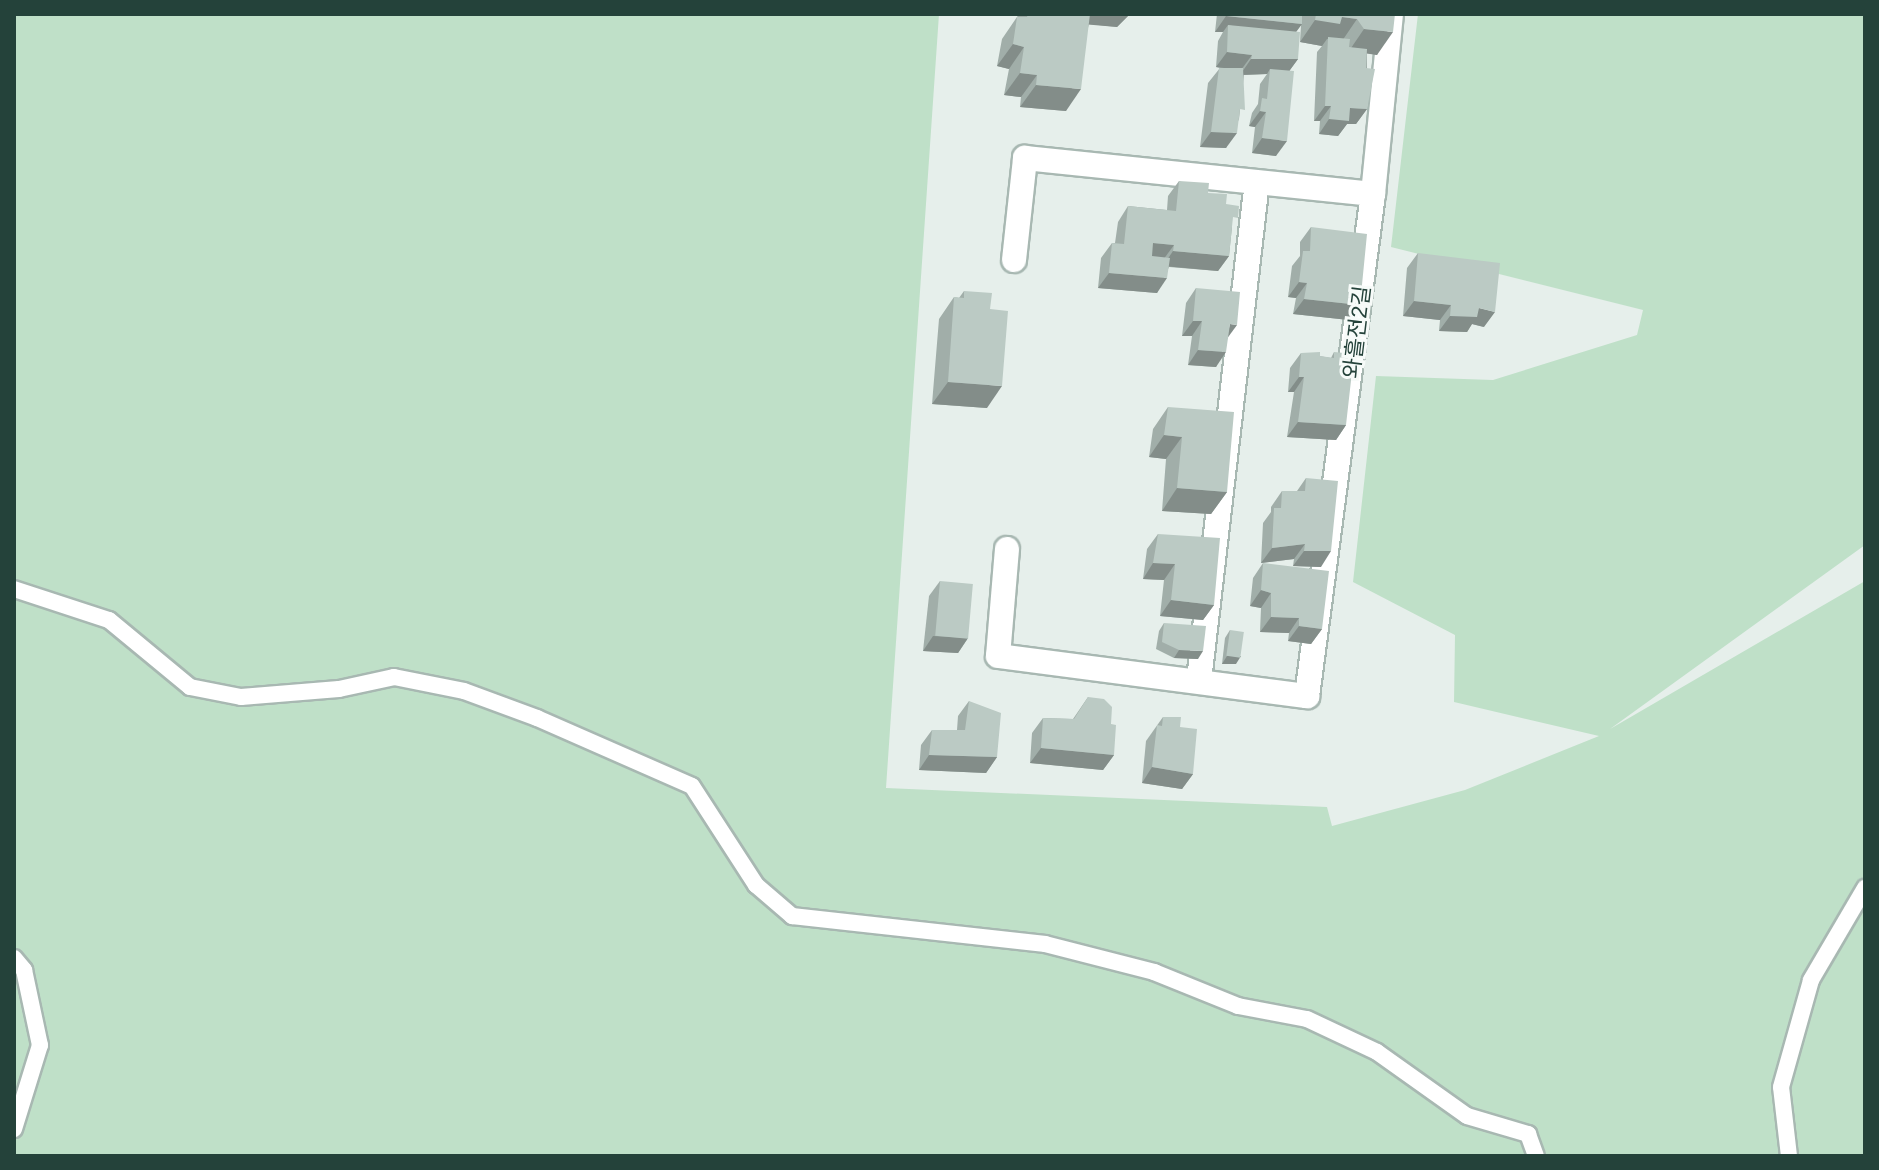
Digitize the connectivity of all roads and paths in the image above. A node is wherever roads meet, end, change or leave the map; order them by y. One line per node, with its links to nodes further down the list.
1 (1391, 14): 3 (street, 와흘전2길)
2 (1257, 182): 3 (street); 4 (street); 7 (street)
3 (1373, 194): 7 (street, 와흘전2길)
4 (1014, 260)
5 (1007, 549): 7 (street, 와흘전2길)
6 (14, 589): 11 (lane)
7 (1199, 680)
8 (1864, 890): 12 (lane)
9 (14, 958): 10 (lane)
10 (14, 1129)
11 (1536, 1156)
12 (1789, 1156)

